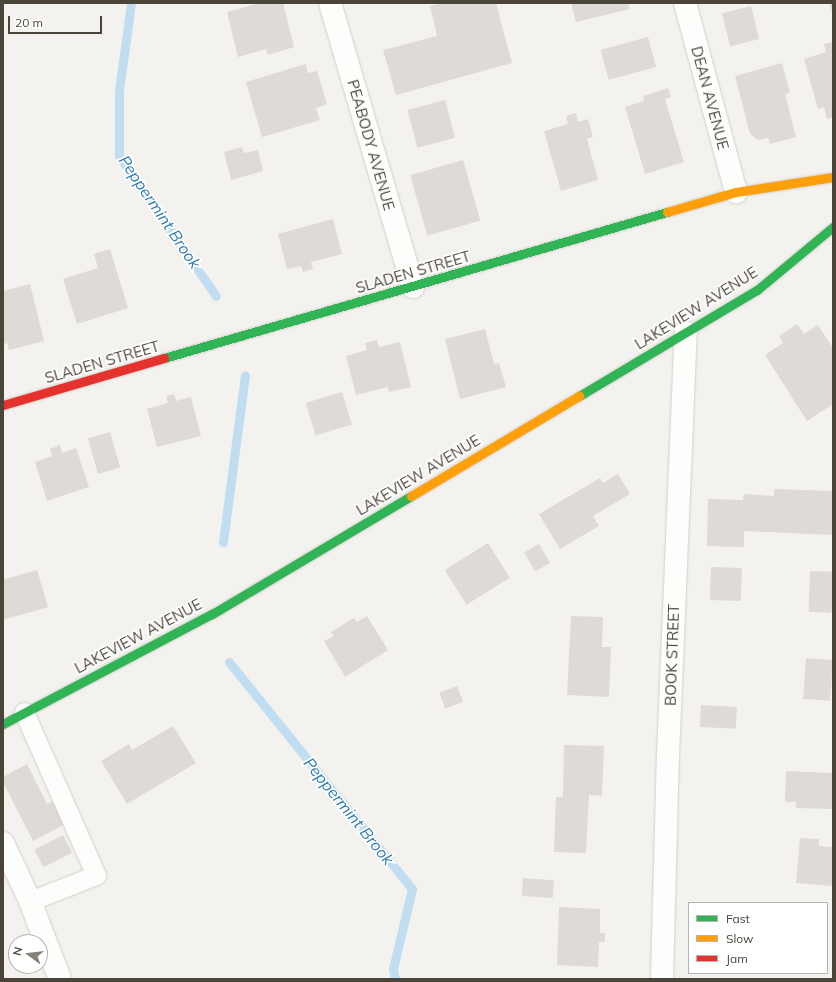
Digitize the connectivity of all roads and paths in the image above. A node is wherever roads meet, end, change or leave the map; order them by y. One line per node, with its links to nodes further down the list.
1 (330, 3): 6 (street, PEABODY AVENUE)
2 (685, 3): 4 (street, DEAN AVENUE)
3 (833, 177): 4 (main road, SLADEN STREET)
4 (736, 192): 6 (main road, SLADEN STREET)
5 (833, 227): 7 (main road, LAKEVIEW AVENUE)
6 (413, 287): 8 (main road, SLADEN STREET)
7 (686, 332): 9 (main road, LAKEVIEW AVENUE); 14 (street, BOOK STREET)
8 (3, 405)
9 (24, 712): 10 (main road, LAKEVIEW AVENUE); 12 (lane)
10 (3, 724)
11 (3, 843): 12 (street)
12 (30, 901): 13 (street)
13 (60, 979)
14 (662, 979)

